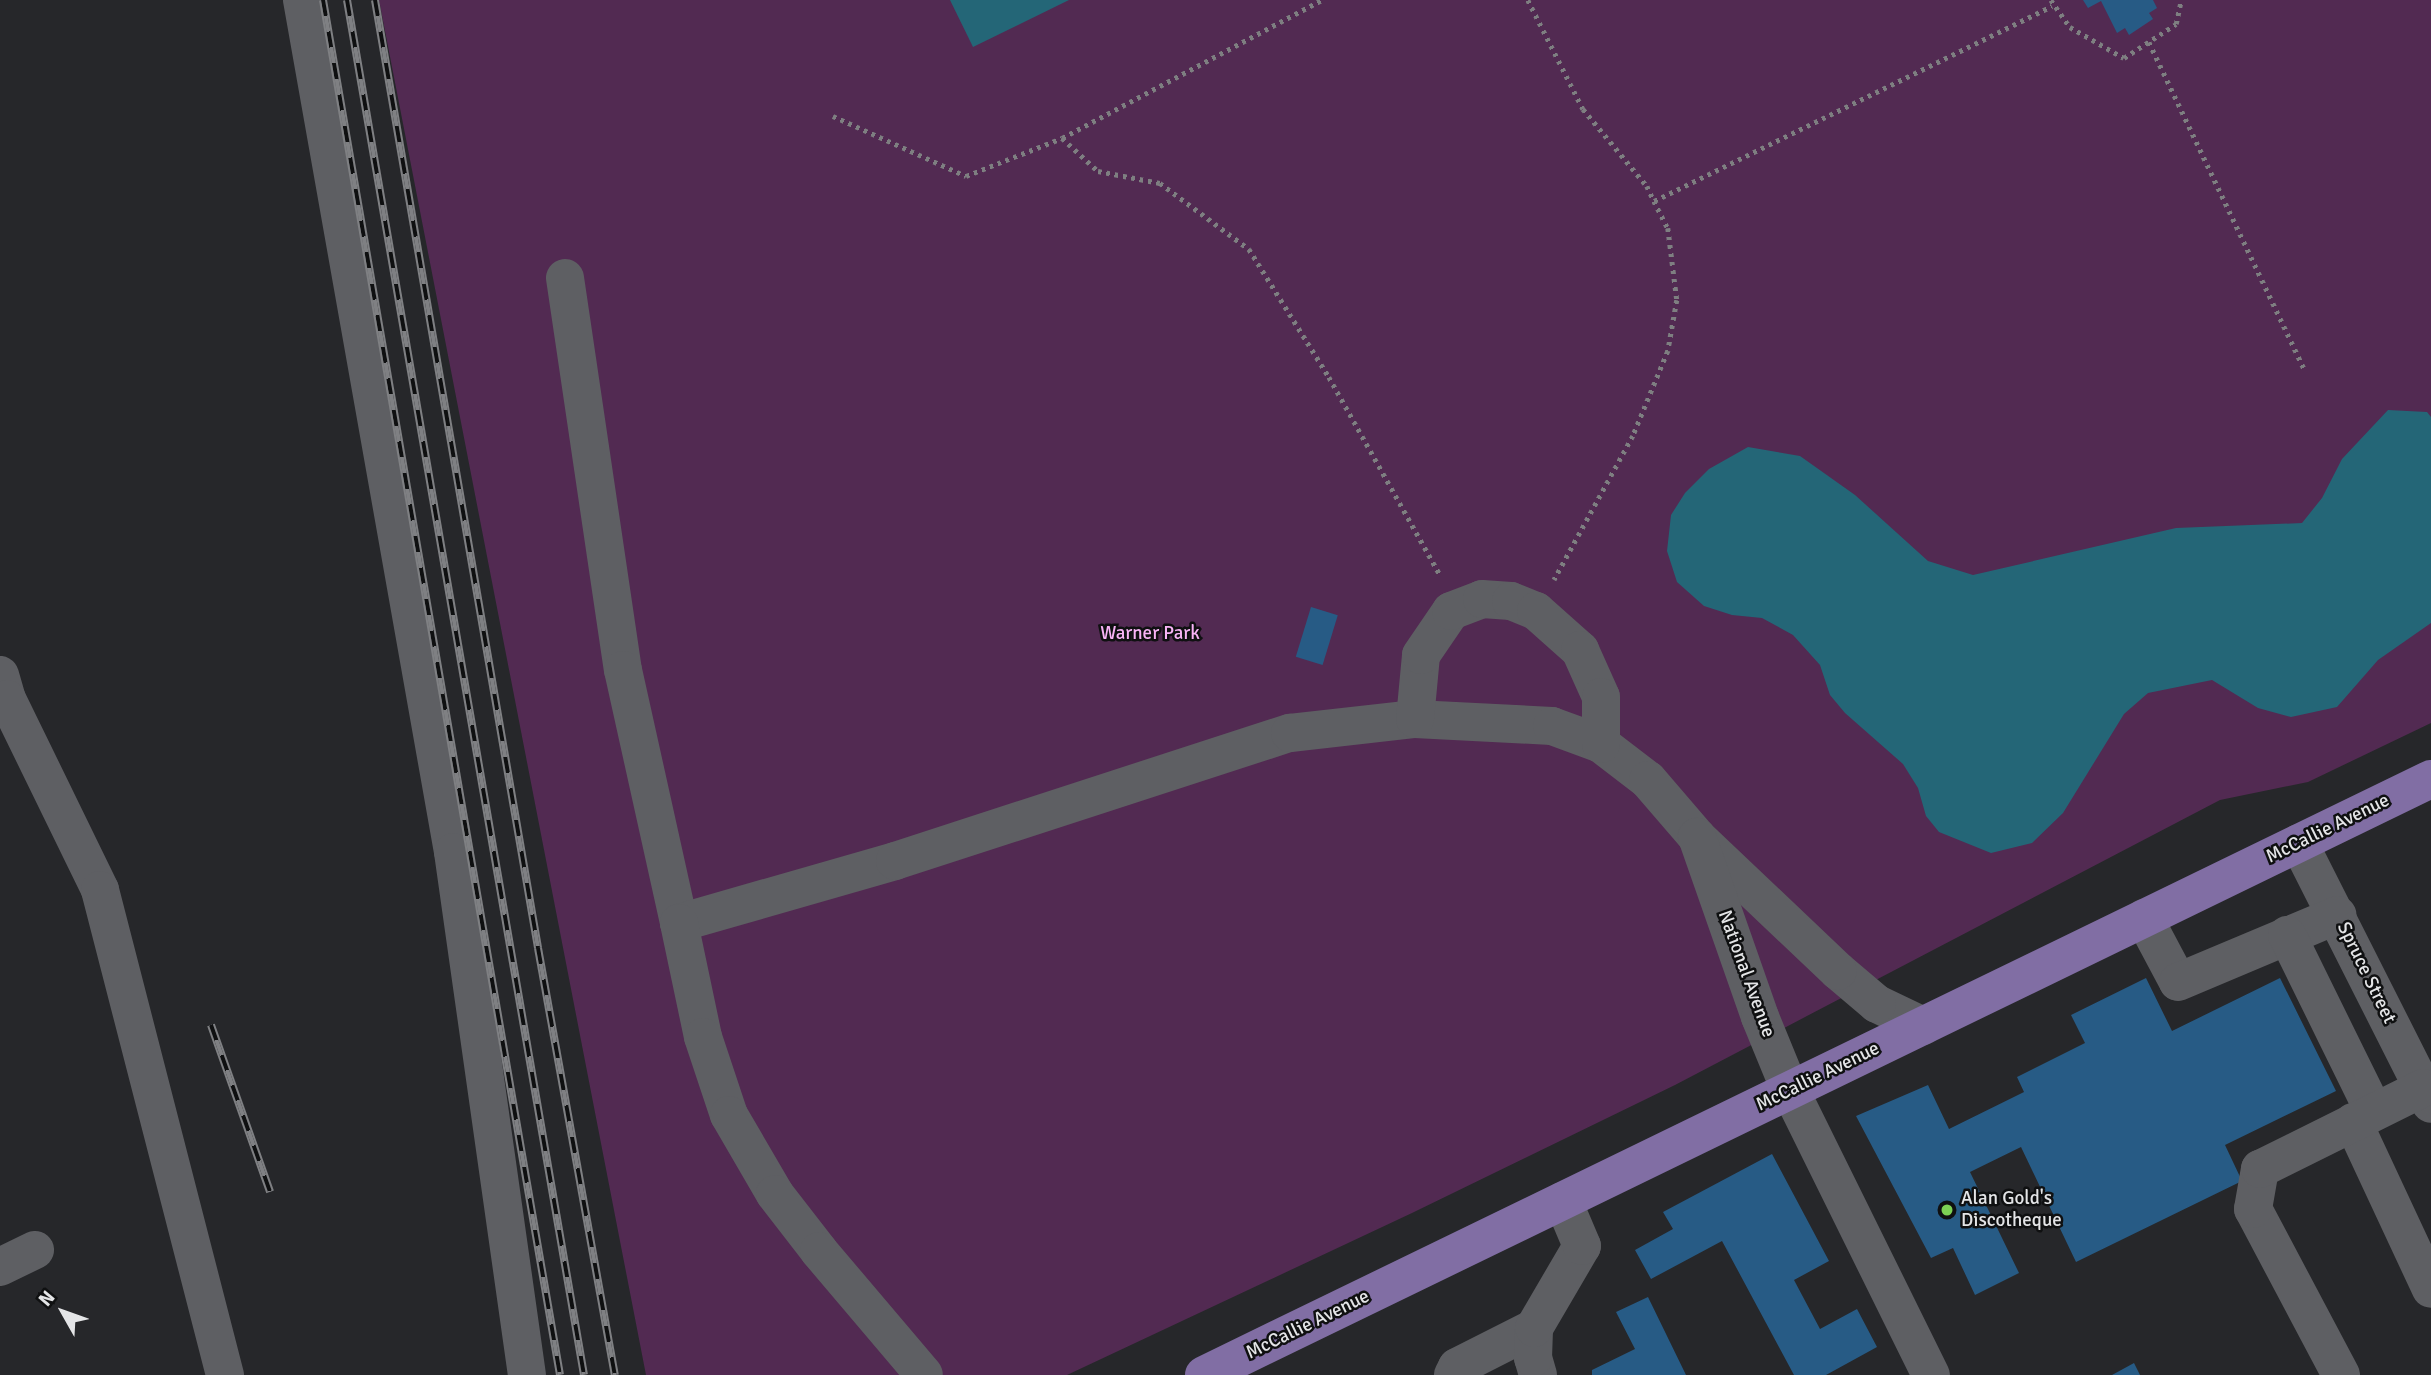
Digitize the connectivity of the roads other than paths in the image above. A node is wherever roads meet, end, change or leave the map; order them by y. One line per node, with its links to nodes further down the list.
1 (302, 0): 23 (street)
2 (565, 278): 11 (street)
3 (0, 676): 22 (street)
4 (1415, 719): 5 (street); 5 (street); 11 (street)
5 (1601, 744): 7 (street)
6 (2431, 779): 8 (main road, McCallie Avenue)
7 (1697, 837): 13 (street, National Avenue); 14 (street, National Avenue)
8 (2299, 844): 9 (street, Spruce Street); 10 (main road, McCallie Avenue)
9 (2337, 915): 12 (street); 15 (street, Spruce Street)
10 (2144, 918): 12 (street); 13 (main road, McCallie Avenue)
11 (679, 923): 24 (street)
12 (2287, 935): 16 (street)
13 (1923, 1026): 14 (main road, McCallie Avenue)
14 (1790, 1090): 17 (main road, McCallie Avenue); 28 (street, National Avenue)
15 (2427, 1096): 16 (street)
16 (2364, 1117): 20 (street); 29 (street)
17 (1563, 1201): 21 (street); 25 (main road, McCallie Avenue)
18 (36, 1250): 19 (street)
19 (0, 1267)
20 (2431, 1289)
21 (1534, 1328): 26 (street); 27 (street)
22 (225, 1375)
23 (527, 1375)
24 (924, 1375)
25 (1204, 1375)
26 (1454, 1375)
27 (1538, 1375)
28 (1931, 1375)
29 (2341, 1375)

